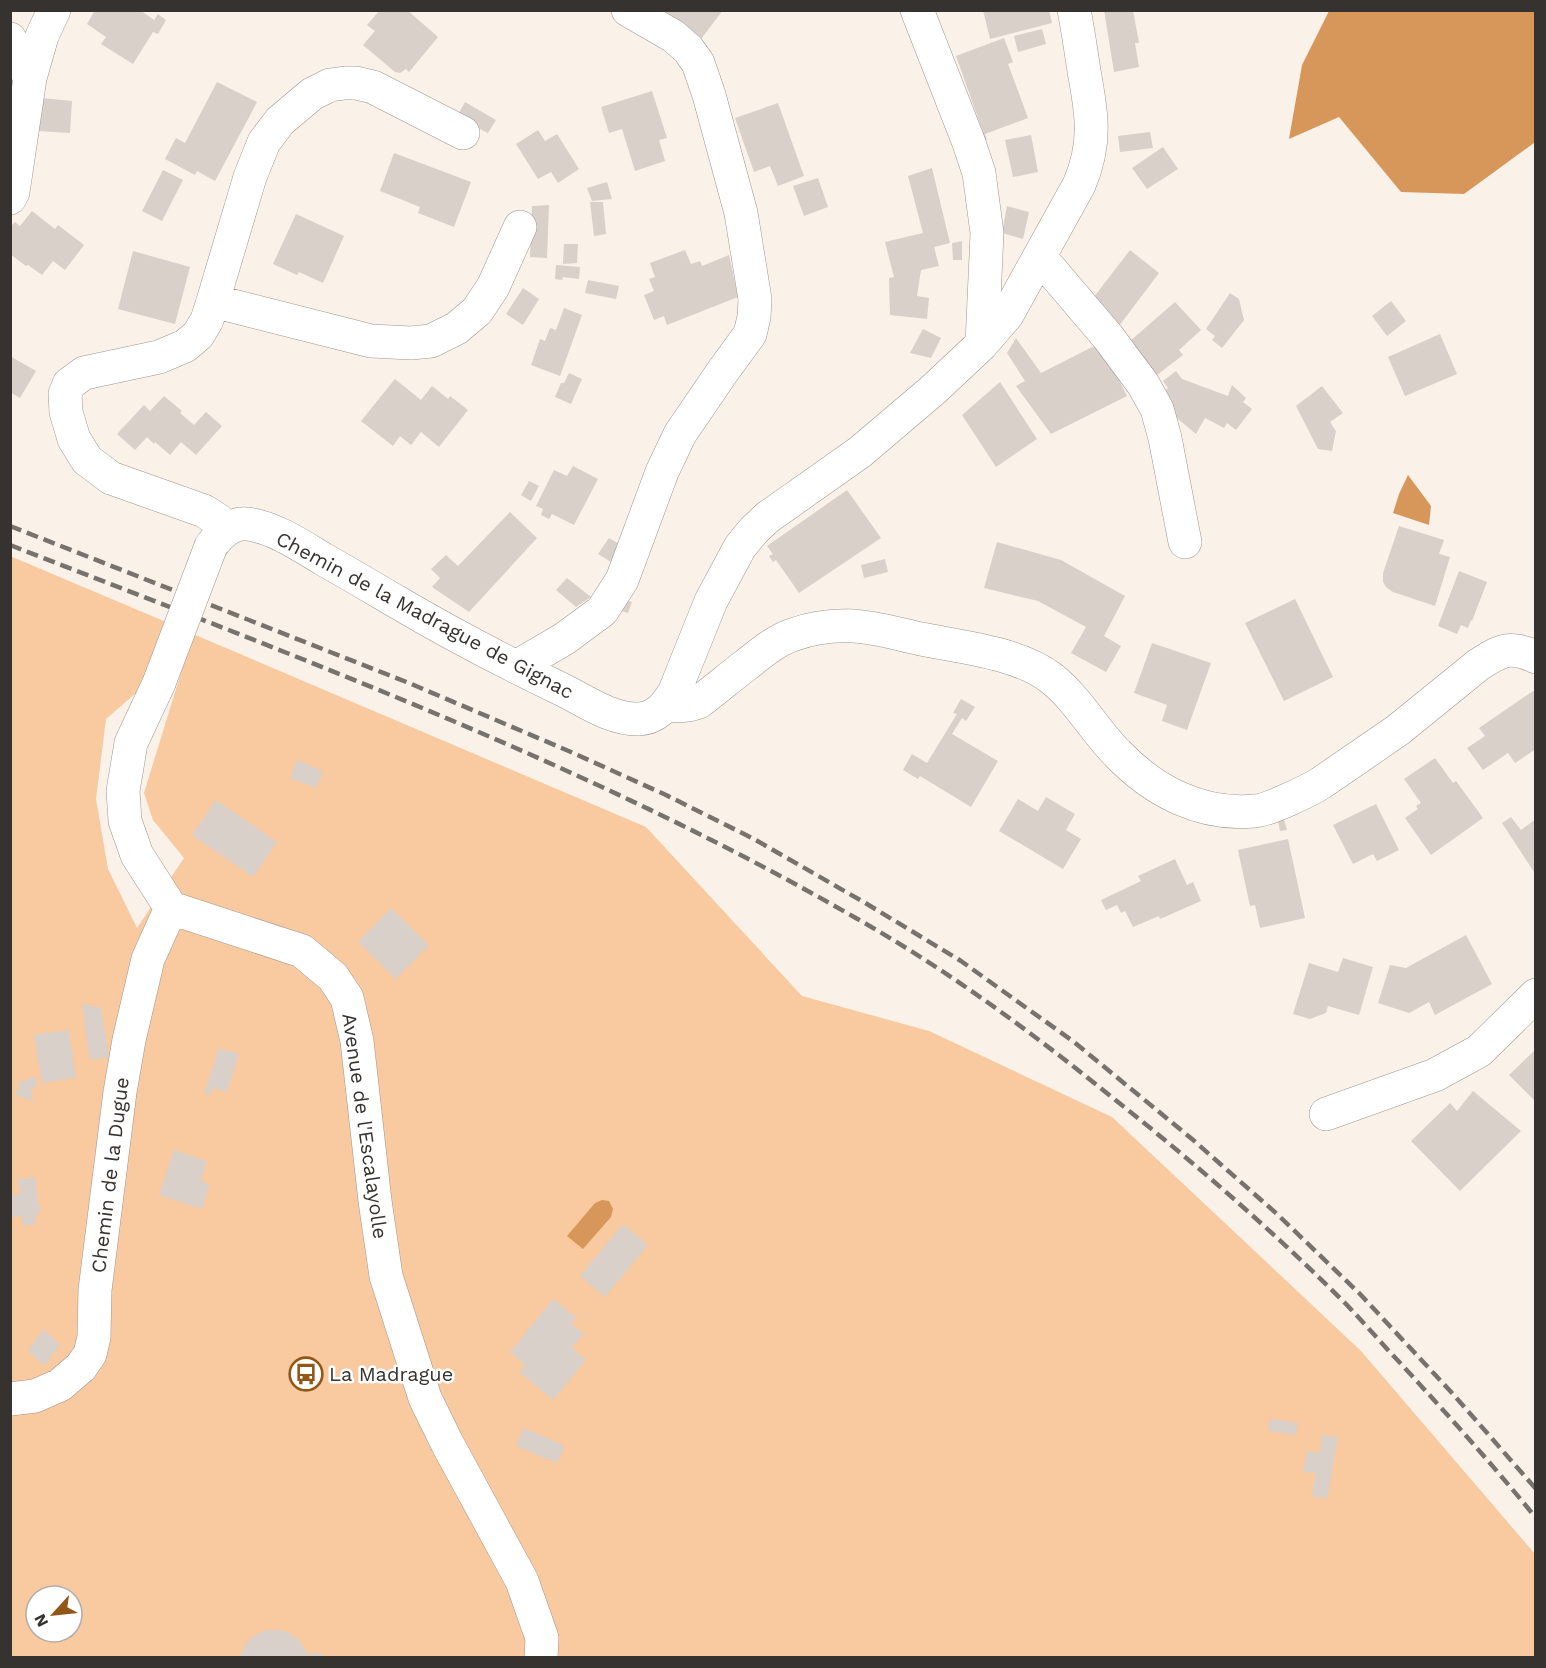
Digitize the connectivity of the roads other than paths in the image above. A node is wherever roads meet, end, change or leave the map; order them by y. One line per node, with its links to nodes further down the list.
1 (54, 10): 6 (street)
2 (628, 10): 16 (street)
3 (916, 10): 12 (street)
4 (1074, 10): 10 (street)
5 (10, 39): 6 (street)
6 (30, 78): 8 (street)
7 (463, 133): 11 (street)
8 (10, 198)
9 (520, 227): 11 (street)
10 (1040, 257): 12 (street); 14 (street)
11 (213, 301): 13 (street)
12 (982, 344): 17 (street)
13 (219, 538): 16 (street, Chemin de la Madrague de Gignac); 18 (street, bridge)
14 (1185, 542)
15 (1536, 657): 17 (street)
16 (516, 668): 17 (street, Chemin de la Madrague de Gignac)
17 (666, 705)
18 (171, 908): 21 (street, Chemin de la Dugue); 22 (street, Avenue de l'Escalayolle)
19 (1536, 995): 20 (street)
20 (1326, 1114)
21 (10, 1399)
22 (541, 1658)

